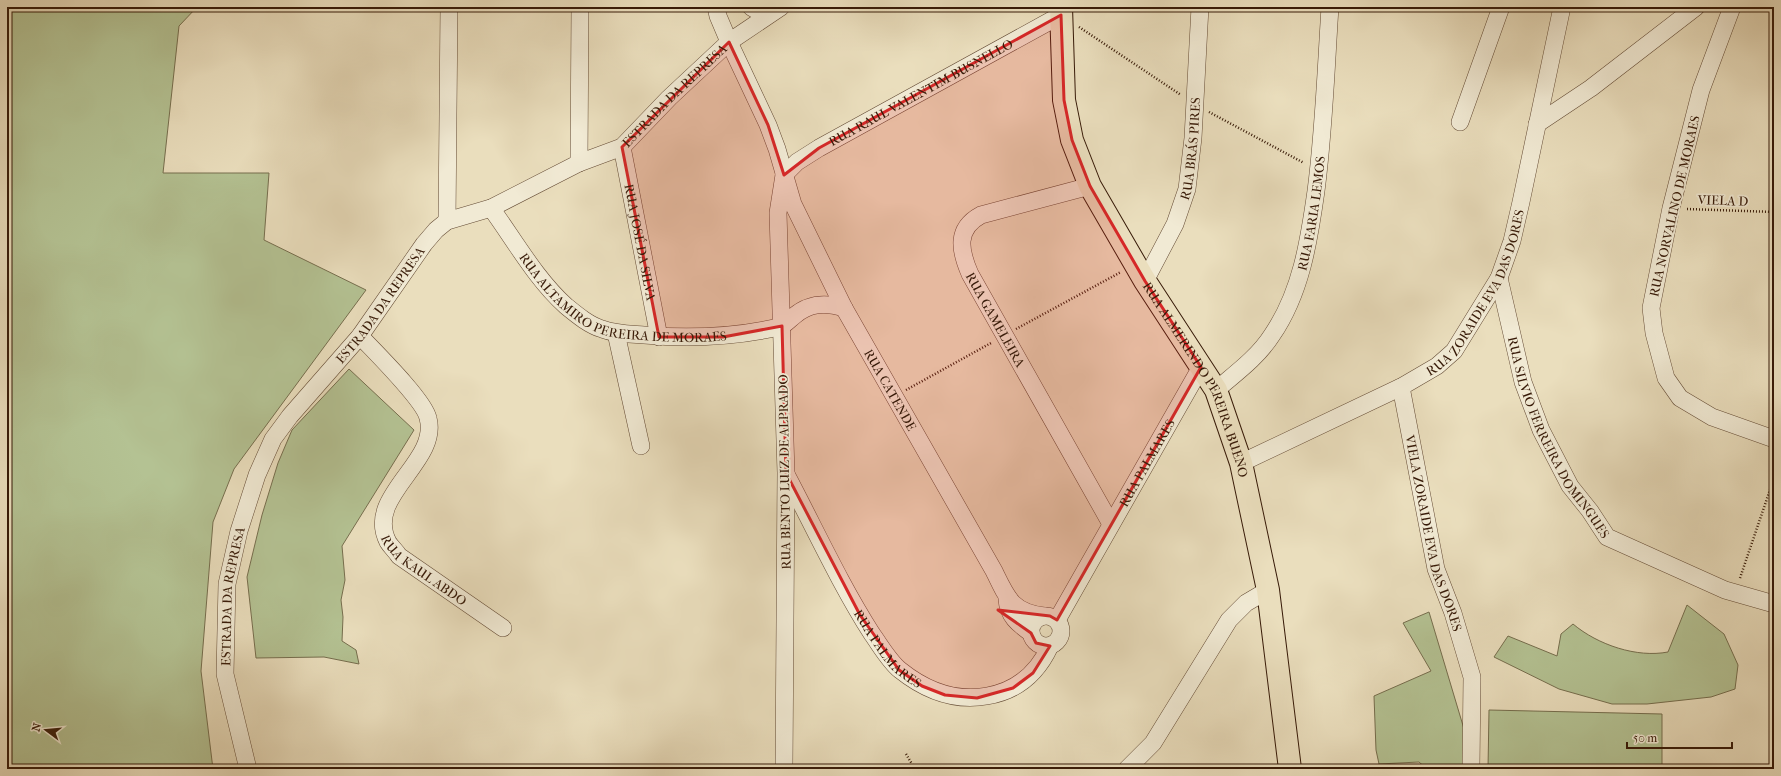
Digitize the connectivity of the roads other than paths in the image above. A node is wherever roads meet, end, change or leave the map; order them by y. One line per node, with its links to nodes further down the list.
1 (449, 7): 22 (street)
2 (580, 7): 18 (street)
3 (716, 7): 14 (street, RUA CATENDE)
4 (751, 7): 13 (street)
5 (781, 7): 13 (street, ESTRADA DA REPRESA)
6 (1200, 7): 24 (street, RUA BRÁS PIRES)
7 (1330, 7): 32 (street, RUA FARIA LEMOS)
8 (1501, 7): 15 (street)
9 (1562, 7): 16 (street, RUA ZORAIDE EVA DAS DORES)
10 (1696, 7): 16 (street)
11 (1732, 7): 33 (street, RUA NORVALINO DE MORAES)
12 (1061, 11): 19 (street, RUA RAUL VALENTIM BUSNELLO); 20 (main road, RUA ALMERINDO PEREIRA BUENO)
13 (766, 16): 14 (street, ESTRADA DA REPRESA)
14 (729, 42): 17 (street, ESTRADA DA REPRESA); 19 (street, RUA CATENDE)
15 (1460, 122)
16 (1537, 124): 23 (street, RUA ZORAIDE EVA DAS DORES)
17 (622, 147): 18 (street, ESTRADA DA REPRESA); 29 (street, RUA JOSÉ DA SILVA)
18 (579, 163): 21 (street, ESTRADA DA REPRESA)
19 (784, 175): 25 (street, RUA CATENDE); 26 (street, RUA BENTO LUIZ DE ALPRADO)
20 (1090, 186): 24 (main road, RUA ALMERINDO PEREIRA BUENO); 37 (street, RUA GAMELEIRA)
21 (492, 208): 22 (street, ESTRADA DA REPRESA); 27 (street, RUA ALTAMIRO PEREIRA DE MORAES)
22 (447, 221): 28 (street, ESTRADA DA REPRESA)
23 (1500, 278): 31 (street, RUA ZORAIDE EVA DAS DORES); 40 (street, RUA SILVIO FERREIRA DOMINGUES)
24 (1145, 281): 30 (main road, RUA ALMERINDO PEREIRA BUENO)
25 (844, 308): 26 (street); 39 (street, RUA CATENDE)
26 (782, 326): 29 (street, RUA ALTAMIRO PEREIRA DE MORAES); 36 (street, RUA BENTO LUIZ DE ALPRADO)
27 (616, 333): 29 (street, RUA ALTAMIRO PEREIRA DE MORAES); 34 (street)
28 (360, 336): 42 (street, RUA KAUL ABDO); 45 (street, ESTRADA DA REPRESA)
29 (659, 337)
30 (1200, 367): 32 (main road, RUA ALMERINDO PEREIRA BUENO); 37 (street, RUA PALMARES)
31 (1401, 387): 35 (street, RUA ZORAIDE EVA DAS DORES); 49 (street, VIELA ZORAIDE EVA DAS DORES)
32 (1216, 390): 35 (main road, RUA ALMERINDO PEREIRA BUENO)
33 (1774, 439)
34 (641, 446)
35 (1241, 463): 38 (main road, RUA ALMERINDO PEREIRA BUENO)
36 (786, 473): 44 (street, RUA PALMARES); 46 (street, RUA BENTO LUIZ DE ALPRADO)
37 (1111, 524): 41 (street, RUA PALMARES)
38 (1268, 590): 47 (street); 48 (main road, RUA ALMERINDO PEREIRA BUENO)
39 (1007, 599): 41 (street, RUA CATENDE); 43 (street, RUA CATENDE)
40 (1774, 604)
41 (1050, 618): 43 (street, RUA PALMARES); 44 (street, RUA PALMARES)
42 (503, 628)
43 (1031, 633): 44 (street)
44 (1050, 646)
45 (248, 769)
46 (784, 769)
47 (1127, 769)
48 (1290, 769)
49 (1471, 769)

